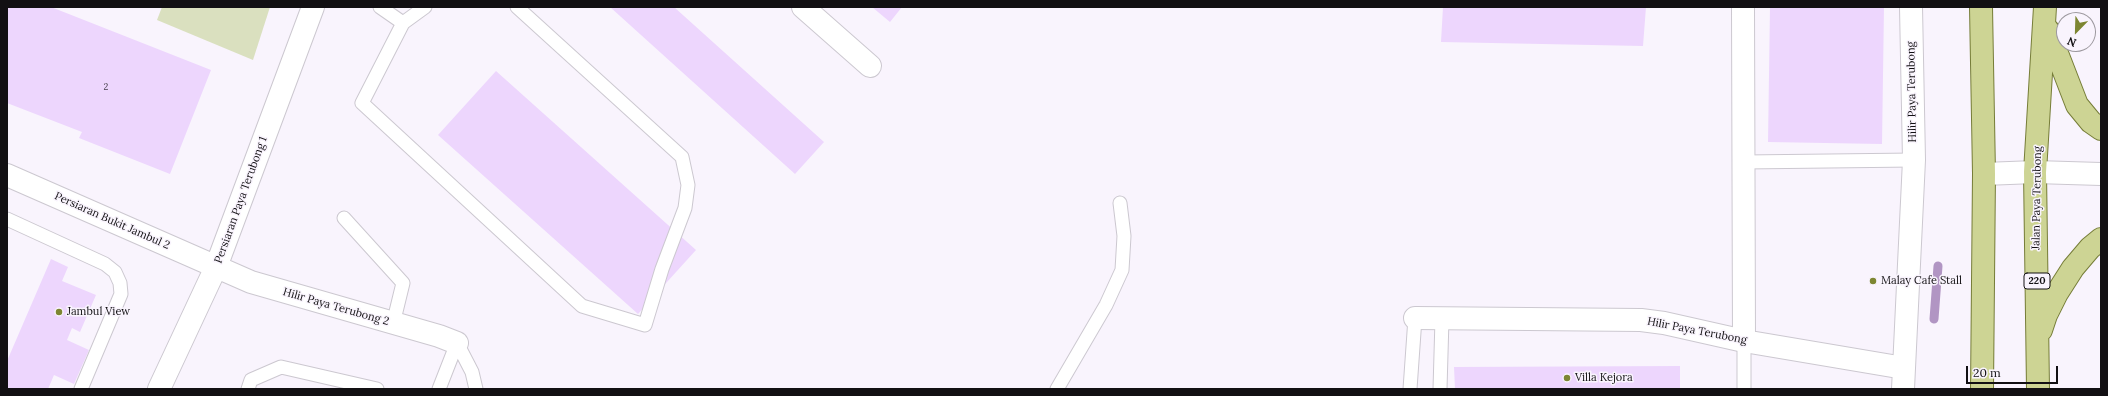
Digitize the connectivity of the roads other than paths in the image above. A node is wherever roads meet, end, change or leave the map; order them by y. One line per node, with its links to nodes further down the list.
1 (312, 7): 23 (street, Persiaran Paya Terubong 1)
2 (380, 7): 10 (lane)
3 (425, 7): 10 (lane)
4 (517, 7): 10 (lane)
5 (803, 7): 11 (street)
6 (1743, 7): 14 (street)
7 (1911, 7): 13 (street, Hilir Paya Terubong)
8 (1981, 7): 16 (main road)
9 (2045, 15): 12 (main road); 15 (main road, Jalan Paya Terubong / 220)
10 (403, 23)
11 (870, 66)
12 (2101, 129)
13 (1914, 160): 14 (lane); 30 (street, Hilir Paya Terubong)
14 (1744, 162): 27 (street)
15 (2035, 172): 16 (street); 17 (street); 29 (main road, Jalan Paya Terubong / 220)
16 (1984, 174): 41 (main road)
17 (2101, 174)
18 (7, 175): 23 (street, Persiaran Bukit Jambul 2)
19 (1120, 203): 37 (lane)
20 (344, 218): 26 (lane)
21 (7, 220): 31 (lane)
22 (2101, 239): 29 (main road)
23 (216, 267): 26 (street, Hilir Paya Terubong 2); 32 (street, Persiaran Paya Terubong 1)
24 (1415, 318): 25 (street, Hilir Paya Terubong); 38 (lane)
25 (1442, 319): 27 (street, Hilir Paya Terubong); 39 (lane)
26 (394, 324): 28 (street, Hilir Paya Terubong 2)
27 (1744, 341): 30 (street, Hilir Paya Terubong); 40 (lane)
28 (457, 343): 35 (lane); 36 (lane)
29 (2037, 343): 42 (main road, Jalan Paya Terubong / 220)
30 (1904, 379)
31 (81, 389)
32 (159, 389)
33 (248, 389): 34 (lane)
34 (377, 389)
35 (439, 389)
36 (476, 389)
37 (1057, 389)
38 (1410, 389)
39 (1440, 389)
40 (1744, 389)
41 (1982, 389)
42 (2038, 389)

